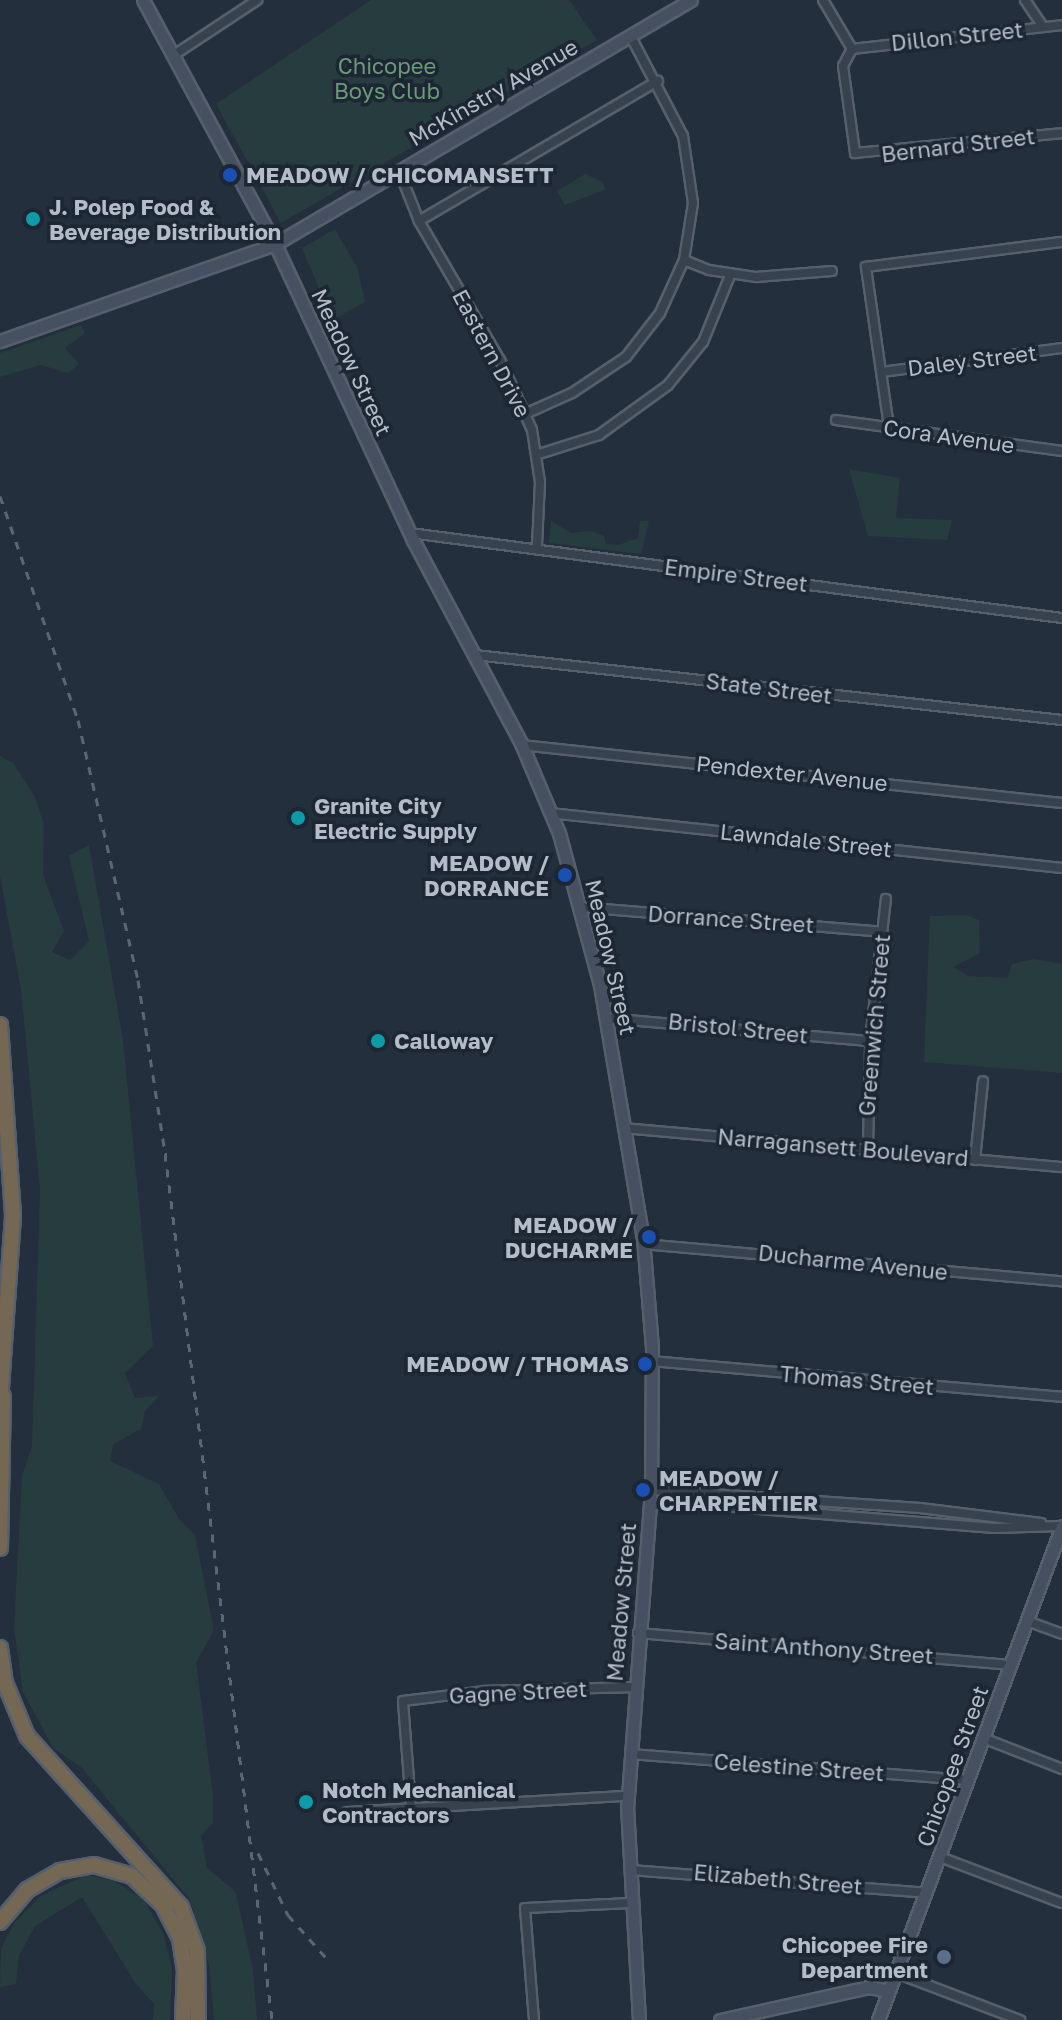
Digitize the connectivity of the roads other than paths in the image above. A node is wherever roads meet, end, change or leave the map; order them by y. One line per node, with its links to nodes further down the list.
1 (143, 0): 10 (main road, Meadow Street)
2 (257, 0): 10 (street)
3 (691, 0): 8 (main road, McKinstry Avenue)
4 (823, 0): 9 (street)
5 (1025, 0): 7 (street)
6 (1062, 25): 7 (street, Dillon Street)
7 (1043, 27): 9 (street, Dillon Street)
8 (630, 35): 11 (street); 13 (main road, McKinstry Avenue)
9 (852, 49): 12 (street, Bernard Street)
10 (174, 55): 16 (main road, Meadow Street)
11 (658, 81): 14 (street); 17 (street)
12 (1062, 133)
13 (399, 171): 14 (street, Eastern Drive); 16 (main road, McKinstry Avenue)
14 (419, 221): 23 (street, Eastern Drive)
15 (1062, 242): 22 (street)
16 (275, 244): 20 (main road); 28 (main road, Meadow Street)
17 (684, 260): 19 (street); 23 (street)
18 (832, 271): 19 (street)
19 (731, 273): 27 (street)
20 (0, 341)
21 (1062, 348): 22 (street, Daley Street)
22 (882, 372): 25 (street)
23 (525, 414): 27 (street, Eastern Drive)
24 (836, 420): 25 (street, Cora Avenue)
25 (889, 427): 26 (street, Cora Avenue)
26 (1062, 451)
27 (539, 454): 29 (street, Eastern Drive)
28 (410, 533): 29 (street, Empire Street); 31 (main road, Meadow Street)
29 (537, 546): 30 (street, Empire Street)
30 (1062, 618)
31 (475, 655): 32 (street, State Street); 33 (main road, Meadow Street)
32 (1062, 720)
33 (521, 745): 34 (street, Pendexter Avenue); 35 (main road, Meadow Street)
34 (1062, 803)
35 (550, 813): 36 (street, Lawndale Street); 38 (main road, Meadow Street)
36 (1062, 868)
37 (886, 899): 39 (street, Greenwich Street)
38 (580, 907): 39 (street, Dorrance Street); 40 (main road, Meadow Street)
39 (881, 932): 42 (street, Greenwich Street)
40 (606, 1018): 42 (street, Bristol Street); 44 (main road, Meadow Street)
41 (0, 1025): 51 (highway)
42 (870, 1041): 45 (street, Greenwich Street)
43 (983, 1081): 46 (street)
44 (624, 1128): 45 (street, Narragansett Boulevard); 48 (main road, Meadow Street)
45 (868, 1150): 46 (street, Narragansett Boulevard)
46 (975, 1160): 47 (street, Narragansett Boulevard)
47 (1062, 1167)
48 (644, 1244): 49 (street, Ducharme Avenue); 50 (main road, Meadow Street)
49 (1062, 1281)
50 (652, 1361): 52 (street, Thomas Street); 54 (main road, Meadow Street)
51 (3, 1379): 53 (highway); 63 (highway)
52 (1062, 1397)
53 (0, 1404)
54 (651, 1490): 55 (street); 57 (main road, Meadow Street)
55 (768, 1496): 56 (street); 58 (street)
56 (857, 1503): 59 (street); 60 (street)
57 (650, 1505): 58 (street); 65 (main road, Meadow Street)
58 (768, 1509): 60 (street)
59 (953, 1511): 61 (street); 62 (street)
60 (857, 1517): 61 (street)
61 (951, 1524): 62 (street)
62 (1062, 1526): 64 (main road, Chicopee Street)
63 (0, 1548)
64 (1027, 1621): 66 (street); 68 (main road, Chicopee Street)
65 (638, 1633): 68 (street, Saint Anthony Street); 69 (main road, Meadow Street)
66 (1062, 1634)
67 (0, 1648): 85 (highway)
68 (1010, 1665): 70 (main road, Chicopee Street)
69 (633, 1687): 71 (main road, Meadow Street); 75 (street, Gagne Street)
70 (983, 1738): 72 (street); 73 (main road, Chicopee Street)
71 (630, 1754): 73 (street, Celestine Street); 74 (main road, Meadow Street)
72 (1062, 1769)
73 (967, 1780): 77 (main road, Chicopee Street)
74 (628, 1796): 75 (street); 78 (main road, Meadow Street)
75 (411, 1806): 76 (street)
76 (347, 1812)
77 (940, 1857): 79 (main road, Chicopee Street); 81 (street)
78 (630, 1870): 79 (street, Elizabeth Street); 80 (main road, Meadow Street)
79 (926, 1893): 83 (main road, Chicopee Street)
80 (632, 1903): 87 (street); 88 (main road, Meadow Street)
81 (1062, 1903)
82 (0, 1922): 86 (highway)
83 (896, 1973): 84 (main road, Chicopee Street); 91 (street)
84 (889, 1991): 89 (main road); 90 (main road, Chicopee Street)
85 (199, 2017)
86 (183, 2020)
87 (534, 2020)
88 (639, 2020)
89 (720, 2020)
90 (878, 2020)
91 (1020, 2020)

